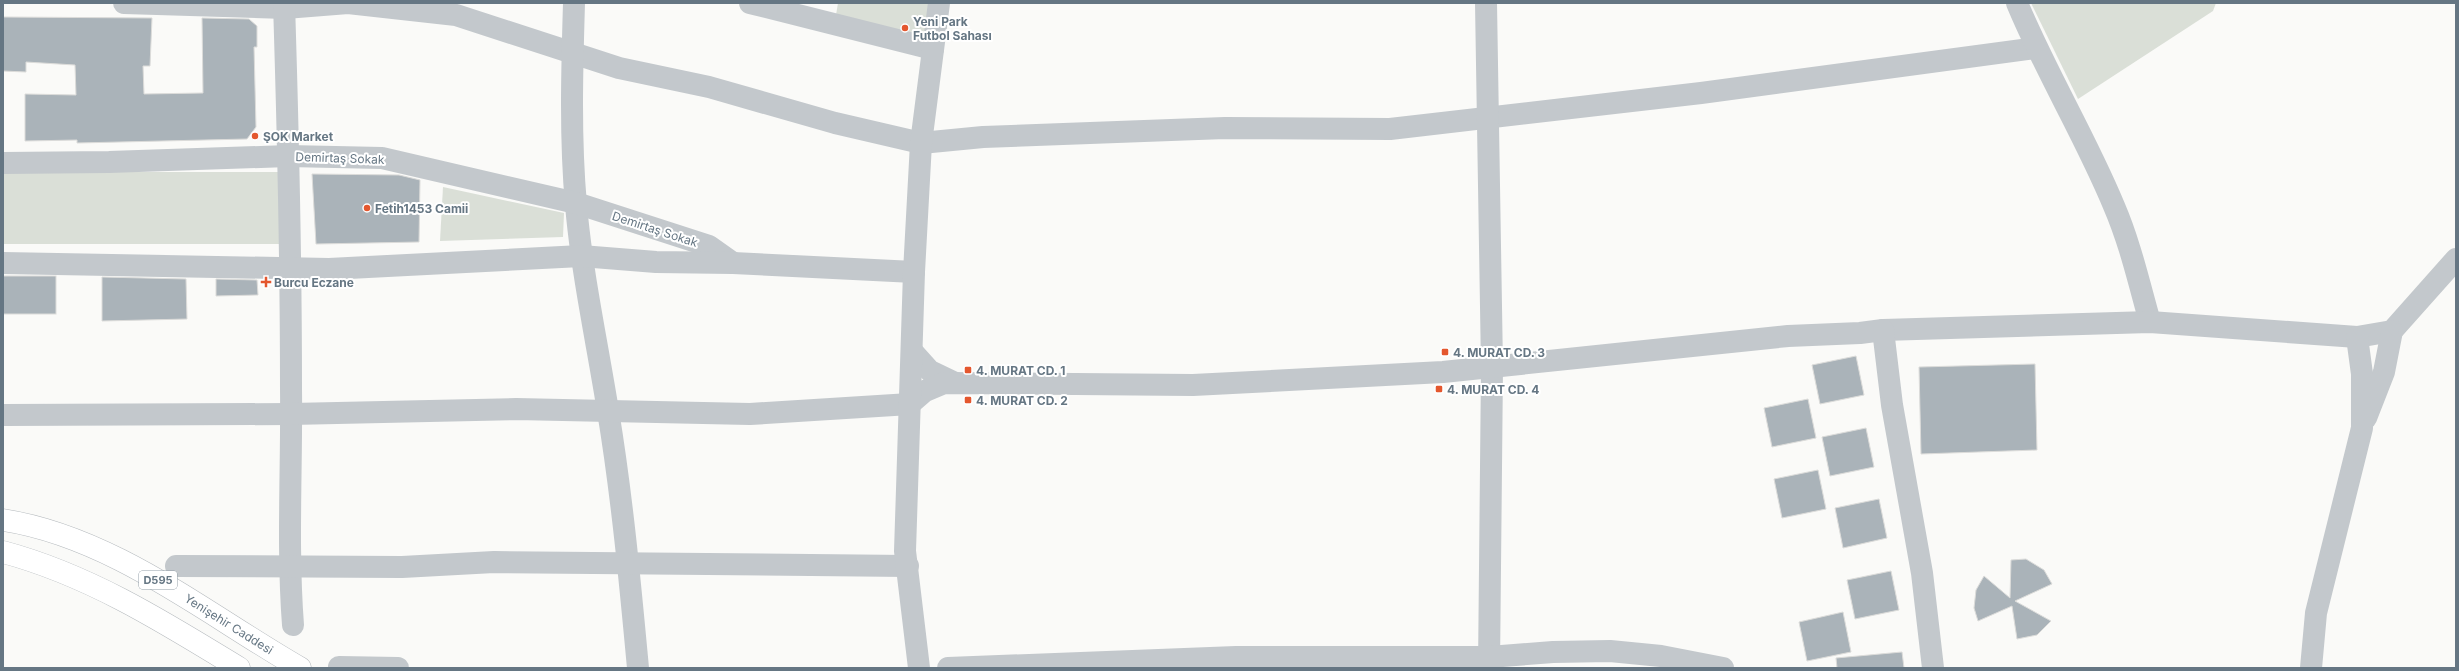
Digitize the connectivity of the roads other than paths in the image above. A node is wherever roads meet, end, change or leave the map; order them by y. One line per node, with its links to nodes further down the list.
1 (124, 3): 7 (street)
2 (574, 3): 11 (street)
3 (750, 3): 10 (street)
4 (939, 3): 10 (street)
5 (1486, 3): 12 (street)
6 (2017, 3): 9 (street)
7 (207, 4): 8 (street)
8 (285, 5): 11 (street); 14 (street)
9 (2036, 48): 12 (street); 23 (street)
10 (933, 49): 13 (street)
11 (572, 52): 13 (street); 16 (street)
12 (1487, 119): 13 (street); 28 (street)
13 (921, 143): 22 (street)
14 (288, 156): 15 (street, Demirtaş Sokak); 16 (street, Demirtaş Sokak); 21 (street)
15 (3, 163)
16 (576, 203): 17 (street); 20 (street, Demirtaş Sokak)
17 (581, 256): 20 (street); 21 (street); 31 (street)
18 (2456, 259): 25 (street)
19 (3, 263): 21 (street)
20 (733, 263): 22 (street)
21 (291, 268): 32 (street)
22 (914, 272): 27 (street)
23 (2150, 322): 24 (street); 26 (street)
24 (1883, 330): 28 (street); 51 (street)
25 (2392, 331): 26 (street); 34 (street)
26 (2357, 337): 34 (street)
27 (912, 351): 29 (street); 30 (street)
28 (1492, 367): 29 (street); 42 (street)
29 (955, 383): 30 (street)
30 (910, 404): 31 (street); 40 (street)
31 (608, 412): 32 (street); 38 (street)
32 (291, 414): 33 (street); 37 (street)
33 (3, 415)
34 (2362, 428): 52 (street)
35 (3, 520): 45 (highway, Yenişehir Caddesi / D595)
36 (3, 552): 44 (highway, D595)
37 (288, 565): 38 (street); 39 (street); 41 (street)
38 (629, 565): 40 (street); 47 (street)
39 (176, 566)
40 (908, 566): 48 (street)
41 (293, 625)
42 (1489, 663): 49 (street); 50 (street)
43 (338, 667): 46 (street)
44 (239, 668)
45 (300, 668)
46 (398, 668)
47 (638, 668)
48 (918, 668)
49 (948, 668)
50 (1723, 668)
51 (1933, 668)
52 (2311, 668)

